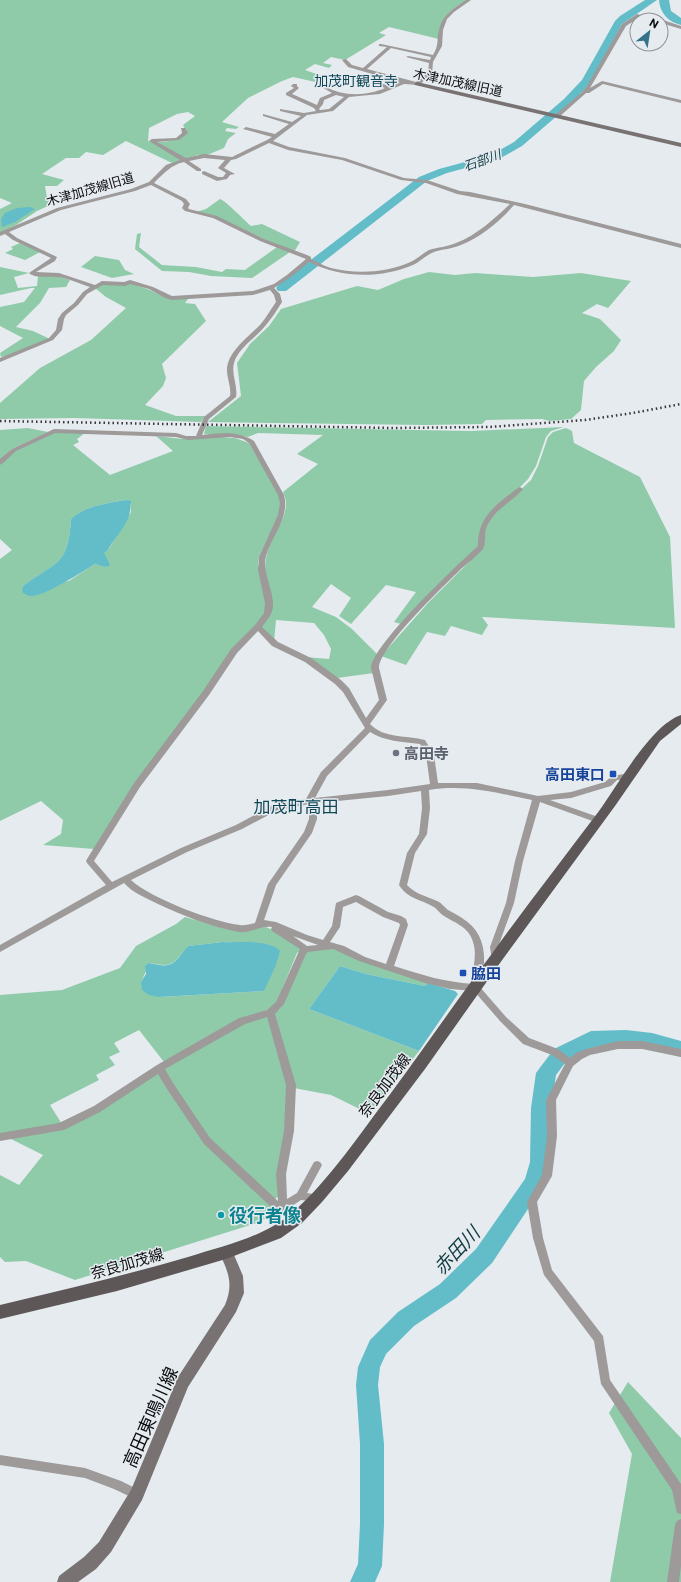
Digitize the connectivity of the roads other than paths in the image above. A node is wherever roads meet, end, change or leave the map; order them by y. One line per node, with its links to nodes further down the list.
1 (469, 0): 7 (street)
2 (629, 21): 19 (street)
3 (669, 24): 4 (street)
4 (681, 28)
5 (381, 45): 6 (street)
6 (390, 48): 7 (street); 11 (street)
7 (433, 56): 10 (street)
8 (408, 57): 10 (street)
9 (344, 60): 11 (street)
10 (430, 62): 15 (street)
11 (364, 70): 14 (street)
12 (326, 82): 18 (street)
13 (374, 82): 17 (street)
14 (406, 82): 15 (street, 木津加茂線旧道); 17 (street, 木津加茂線旧道)
15 (417, 84): 26 (street, 木津加茂線旧道)
16 (295, 85): 23 (street)
17 (389, 88): 20 (street, 木津加茂線旧道)
18 (336, 94): 20 (street); 23 (street)
19 (583, 94): 21 (street); 26 (street)
20 (348, 96): 23 (street, 木津加茂線旧道)
21 (681, 102)
22 (282, 110): 25 (street)
23 (318, 110): 25 (street, 木津加茂線旧道)
24 (265, 115): 27 (street)
25 (305, 115): 27 (street, 木津加茂線旧道)
26 (553, 115): 32 (street, 木津加茂線旧道)
27 (292, 123): 30 (street, 木津加茂線旧道)
28 (183, 129): 34 (street)
29 (246, 129): 30 (street)
30 (275, 136): 31 (street, 木津加茂線旧道)
31 (269, 141): 33 (street, 木津加茂線旧道); 36 (street)
32 (681, 145)
33 (230, 159): 34 (street, 木津加茂線旧道); 34 (street)
34 (185, 160): 35 (street, 木津加茂線旧道)
35 (151, 183): 37 (street, 木津加茂線旧道); 39 (street)
36 (512, 204): 38 (street); 39 (street)
37 (3, 233): 40 (street)
38 (681, 246)
39 (309, 261): 41 (street)
40 (95, 287): 41 (street); 42 (street)
41 (270, 288): 43 (street)
42 (0, 360)
43 (199, 436): 44 (street); 46 (street)
44 (0, 463)
45 (520, 489): 48 (street)
46 (258, 627): 48 (street); 56 (street)
47 (681, 719): 49 (main road, 奈良加茂線)
48 (368, 726): 50 (street); 53 (street)
49 (630, 776): 52 (street); 54 (main road, 奈良加茂線)
50 (434, 786): 51 (street); 52 (street)
51 (425, 788): 53 (street); 64 (street)
52 (537, 798): 54 (street); 62 (street)
53 (311, 801): 55 (street); 57 (street)
54 (598, 820): 62 (main road, 奈良加茂線)
55 (125, 879): 56 (street); 57 (street)
56 (111, 886): 60 (street)
57 (262, 924): 58 (street); 61 (street)
58 (325, 943): 59 (street); 63 (street)
59 (334, 946): 61 (street); 63 (street)
60 (0, 949)
61 (306, 950): 65 (street)
62 (495, 960): 64 (main road, 奈良加茂線)
63 (389, 967): 64 (street)
64 (476, 988): 67 (street); 72 (main road, 奈良加茂線)
65 (270, 1013): 68 (street); 73 (street)
66 (681, 1054): 67 (street)
67 (570, 1063): 78 (street)
68 (160, 1068): 69 (street); 73 (street)
69 (0, 1137)
70 (317, 1165): 71 (street)
71 (300, 1196): 72 (street); 73 (street)
72 (317, 1198): 74 (main road, 奈良加茂線)
73 (283, 1208)
74 (226, 1252): 75 (main road, 奈良加茂線); 77 (street, 高田東鳴川線)
75 (0, 1312)
76 (0, 1460): 77 (street)
77 (137, 1495): 80 (street, 高田東鳴川線)
78 (681, 1510)
79 (681, 1525): 81 (street)
80 (64, 1582)
81 (673, 1582)

